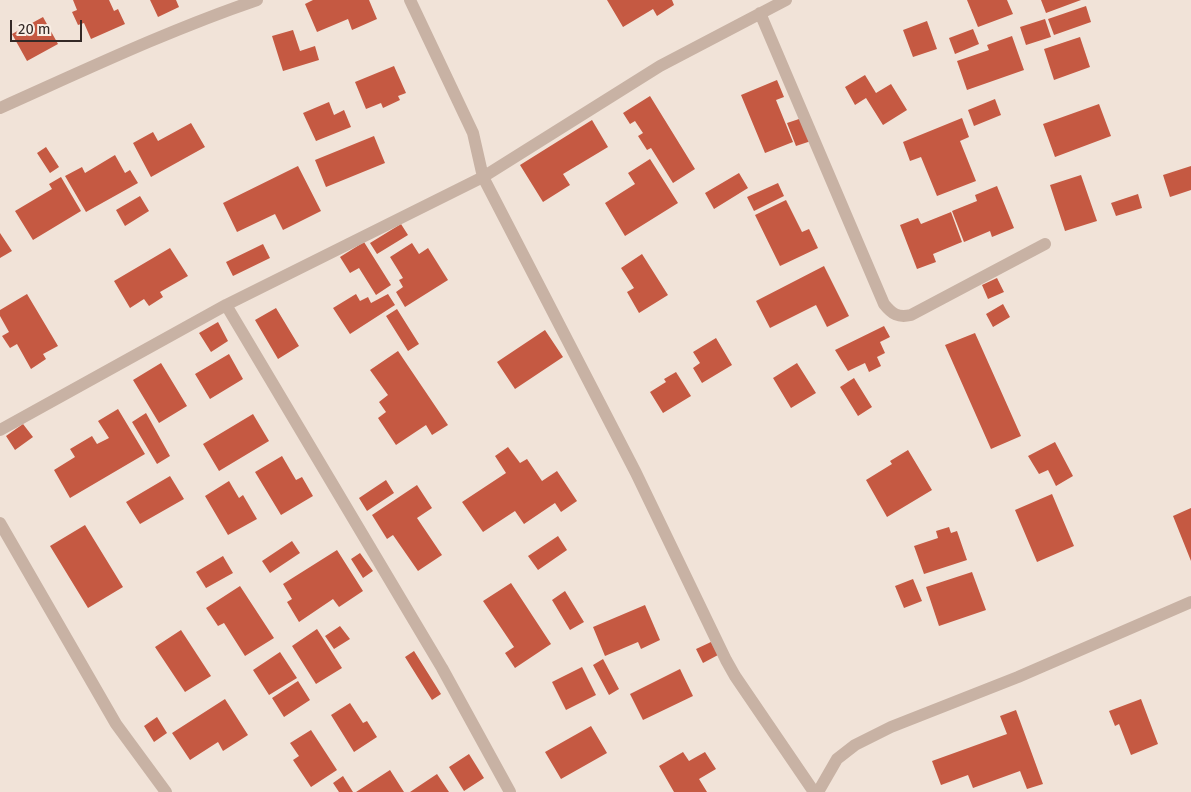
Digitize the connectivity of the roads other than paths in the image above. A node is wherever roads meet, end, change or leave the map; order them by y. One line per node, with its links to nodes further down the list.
1 (257, 0): 5 (street)
2 (410, 0): 6 (street)
3 (786, 0): 4 (street)
4 (760, 13): 6 (street); 7 (street)
5 (0, 108)
6 (483, 177): 8 (street); 14 (street)
7 (1045, 244)
8 (226, 305): 9 (street); 13 (street)
9 (0, 430)
10 (0, 522): 12 (street)
11 (1191, 602): 15 (street)
12 (166, 792)
13 (510, 792)
14 (814, 792)
15 (818, 792)

